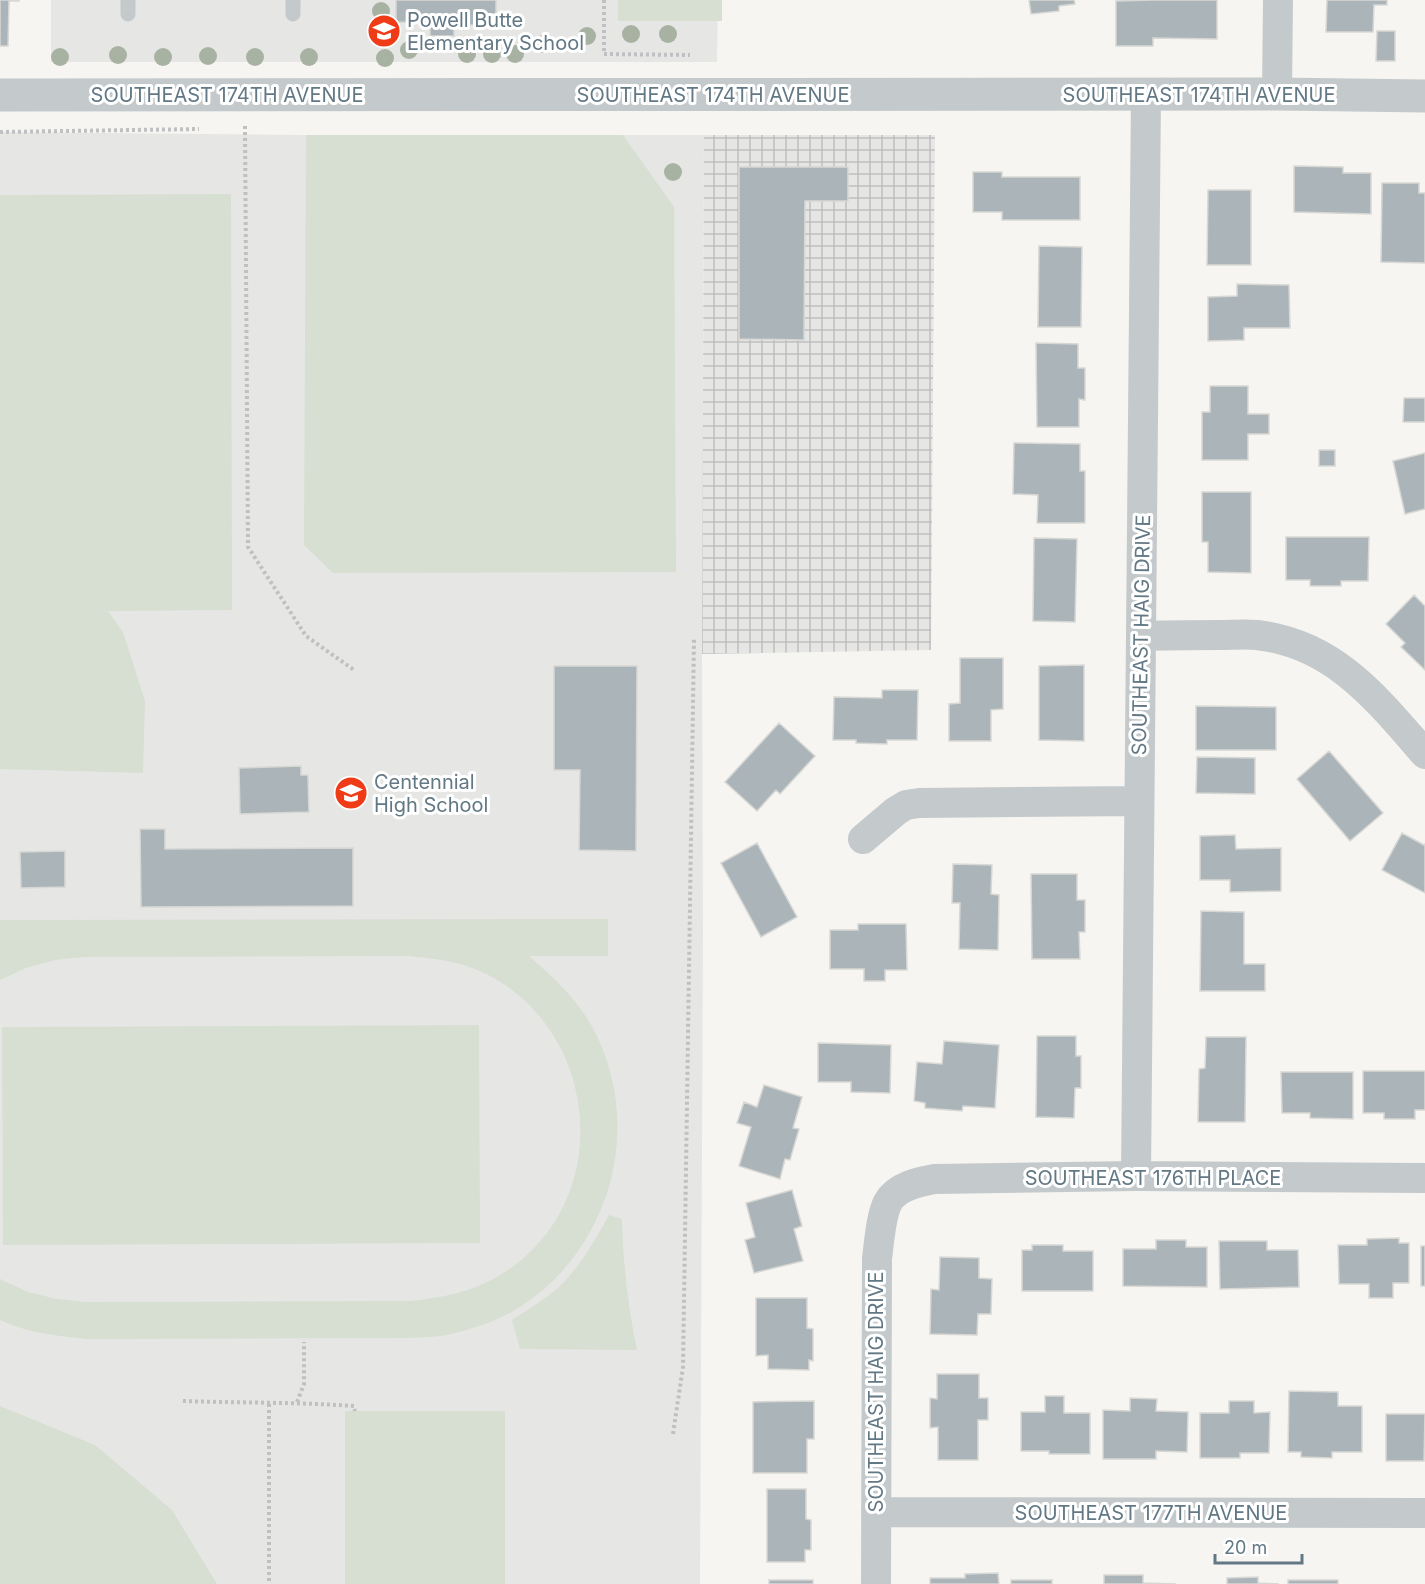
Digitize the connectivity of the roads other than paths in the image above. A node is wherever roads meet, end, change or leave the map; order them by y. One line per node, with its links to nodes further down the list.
1 (1278, 0): 3 (street)
2 (1146, 94): 3 (street, SOUTHEAST 174TH AVENUE); 4 (street, SOUTHEAST 174TH AVENUE); 6 (street, SOUTHEAST HAIG DRIVE)
3 (1277, 94): 5 (street, SOUTHEAST 174TH AVENUE)
4 (0, 95)
5 (1425, 96)
6 (1142, 636): 7 (street); 8 (street, SOUTHEAST HAIG DRIVE)
7 (1425, 754)
8 (1139, 801): 9 (street); 10 (street, SOUTHEAST HAIG DRIVE)
9 (863, 840)
10 (1136, 1176): 11 (street, SOUTHEAST 176TH PLACE); 12 (street, SOUTHEAST 176TH PLACE)
11 (1425, 1178)
12 (888, 1202): 13 (street, SOUTHEAST HAIG DRIVE)
13 (876, 1512): 14 (street, SOUTHEAST 177TH AVENUE); 15 (street, SOUTHEAST HAIG DRIVE)
14 (1425, 1513)
15 (876, 1584)

